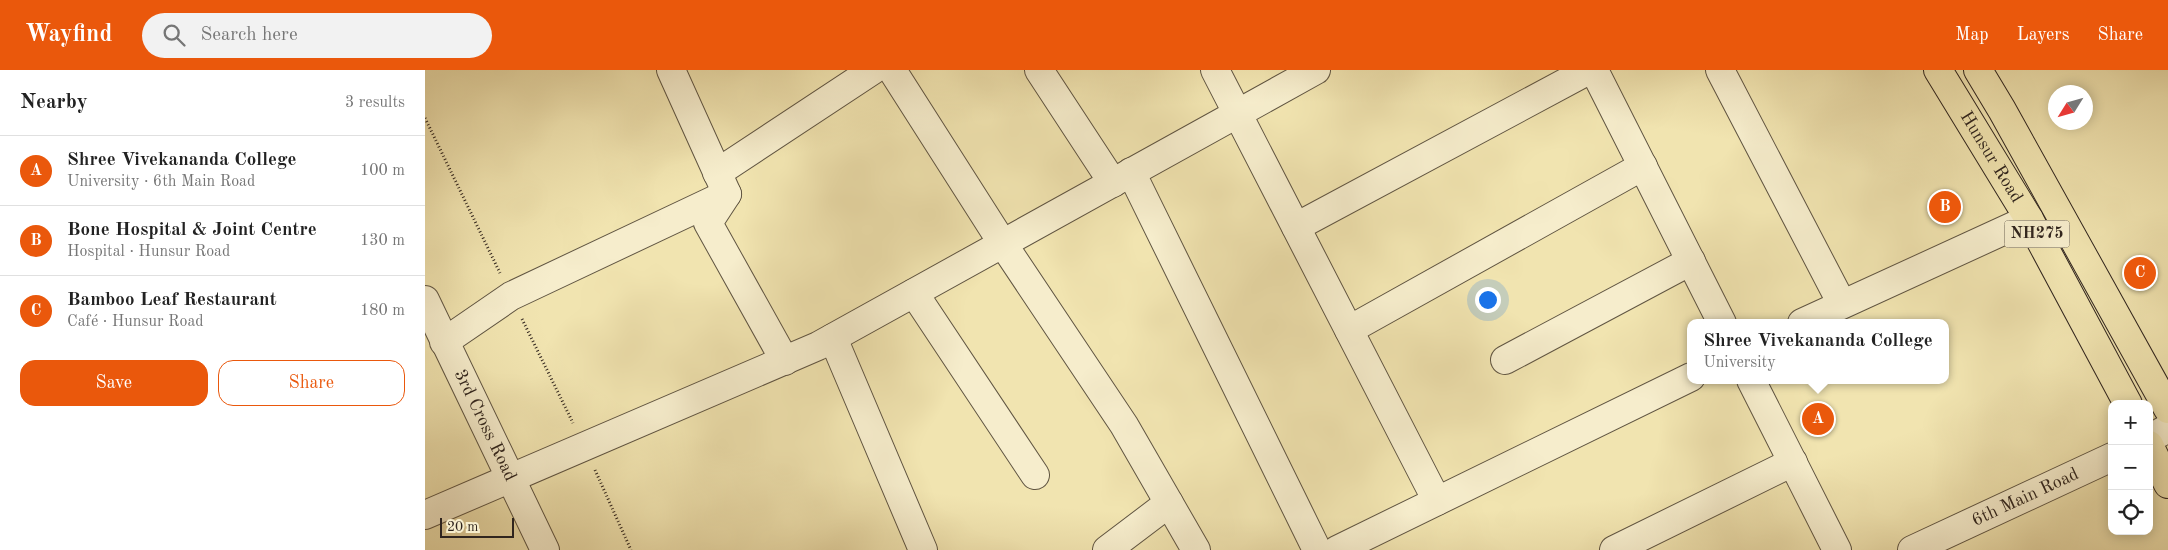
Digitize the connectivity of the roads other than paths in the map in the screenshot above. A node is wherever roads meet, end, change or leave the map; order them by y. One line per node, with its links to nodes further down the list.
1 (671, 70): 14 (street)
2 (1039, 70): 13 (street)
3 (1215, 70): 11 (street)
4 (1316, 70): 11 (street)
5 (1589, 70): 16 (street)
6 (1594, 70): 12 (street)
7 (1720, 70): 21 (street)
8 (1938, 70): 15 (main road, Hunsur Road / NH275)
9 (1978, 70): 32 (main road)
10 (891, 71): 14 (street); 17 (street)
11 (1237, 113): 13 (street); 16 (street)
12 (1643, 166): 18 (street); 24 (street)
13 (1122, 177): 17 (street); 48 (street)
14 (722, 183): 26 (street); 27 (street)
15 (2029, 219): 21 (street); 31 (main road, Hunsur Road / NH275)
16 (1296, 227): 24 (street)
17 (1003, 244): 19 (street); 42 (street)
18 (1691, 261): 22 (street); 28 (street)
19 (914, 293): 25 (street); 38 (street)
20 (425, 300): 26 (street, 3rd Cross Road)
21 (1842, 304): 23 (street)
22 (1720, 319)
23 (1811, 319)
24 (1349, 330): 41 (street)
25 (833, 338): 27 (street); 45 (street)
26 (444, 342): 39 (street, 3rd Cross Road)
27 (785, 360): 39 (street)
28 (1505, 360)
29 (1687, 379): 41 (street)
30 (1753, 384): 37 (street)
31 (2125, 400)
32 (2168, 410)
33 (2168, 428): 34 (street)
34 (2153, 437)
35 (2153, 453): 40 (main road)
36 (2108, 459): 52 (street, 6th Main Road)
37 (1793, 462): 50 (street); 51 (street)
38 (1035, 475)
39 (512, 478): 43 (street); 44 (street, 3rd Cross Road)
40 (2168, 484)
41 (1437, 501): 49 (street)
42 (1169, 503): 46 (street); 47 (street)
43 (425, 515)
44 (545, 550)
45 (923, 550)
46 (1107, 550)
47 (1196, 550)
48 (1317, 550)
49 (1337, 550)
50 (1614, 550)
51 (1837, 550)
52 (1912, 550)

